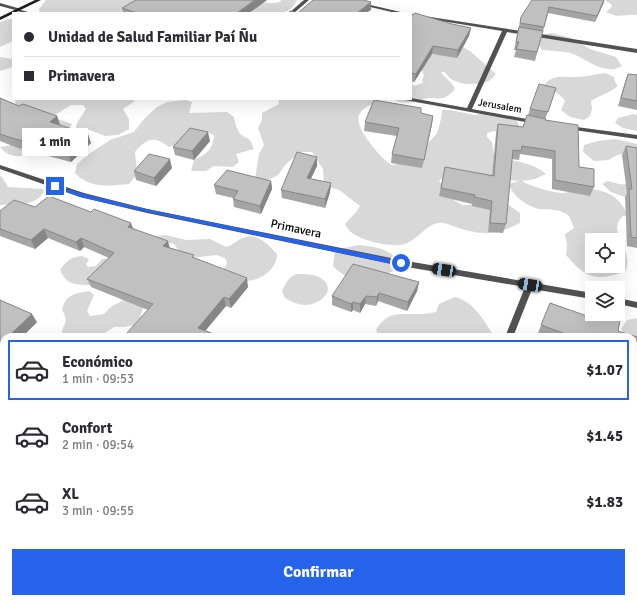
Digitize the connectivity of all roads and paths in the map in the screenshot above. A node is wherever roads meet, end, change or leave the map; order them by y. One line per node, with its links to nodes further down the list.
1 (39, 0): 5 (main road)
2 (307, 0): 8 (street)
3 (342, 0): 9 (street)
4 (0, 4): 5 (street)
5 (19, 10): 6 (main road); 7 (street)
6 (15, 12)
7 (26, 12)
8 (292, 12)
9 (398, 12)
10 (12, 13): 12 (main road)
11 (412, 15): 13 (street)
12 (0, 19)
13 (505, 30): 14 (street); 16 (street)
14 (637, 51)
15 (412, 100): 16 (street, Jerusalem)
16 (469, 110): 17 (street, Jerusalem)
17 (547, 124)
18 (562, 127): 19 (street)
19 (637, 137)
20 (0, 167): 21 (street, Primavera)
21 (530, 285): 22 (street, Primavera); 25 (street)
22 (585, 295)
23 (625, 302): 24 (street)
24 (637, 305)
25 (511, 333)

